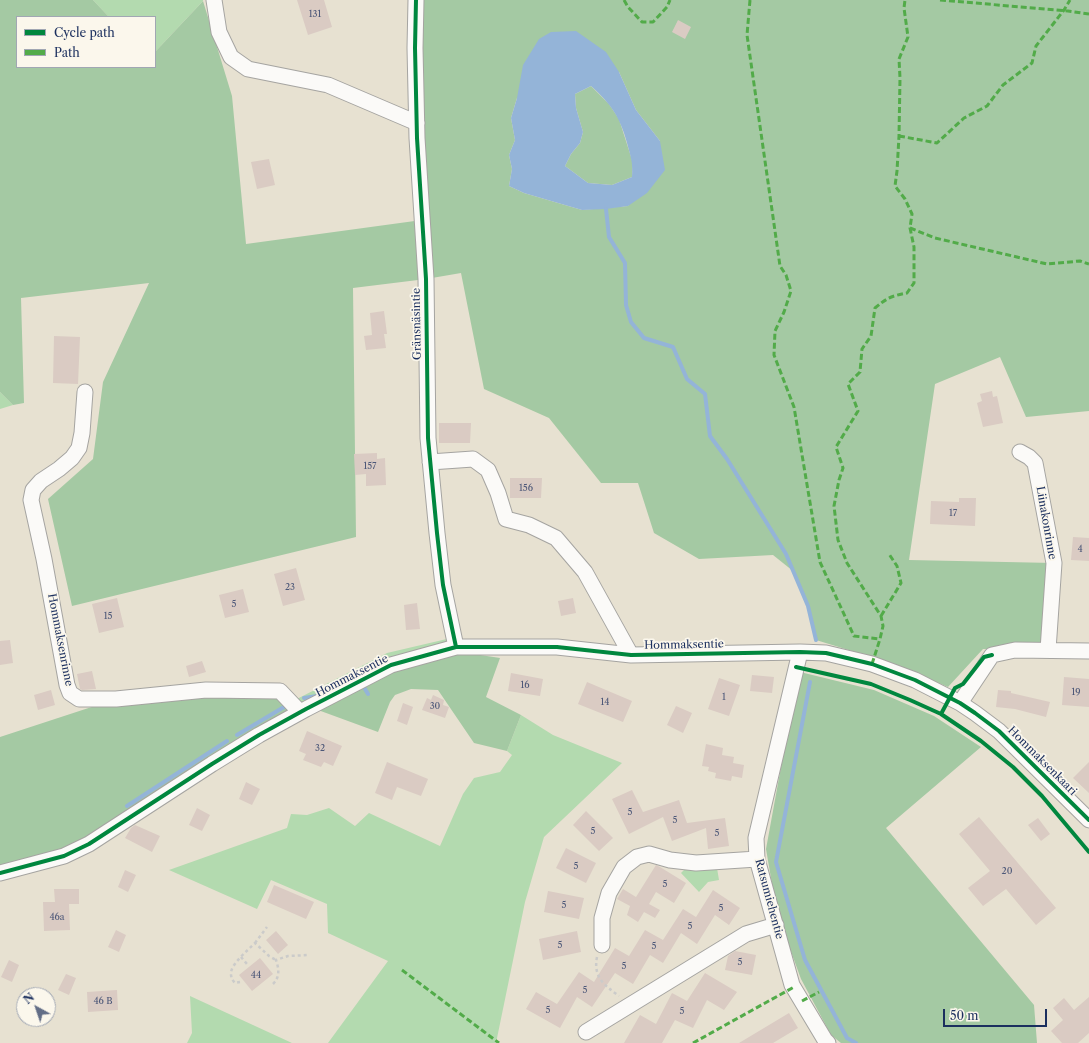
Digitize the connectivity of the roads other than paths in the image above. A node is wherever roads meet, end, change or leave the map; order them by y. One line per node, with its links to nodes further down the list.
1 (214, 0): 3 (street)
2 (416, 0): 3 (street, Gränsnäsintie)
3 (417, 123): 6 (street, Gränsnäsintie)
4 (85, 392): 14 (street, Hommaksenrinne)
5 (1020, 452): 8 (street, Liinakonrinne)
6 (430, 462): 7 (street, Gränsnäsintie); 12 (street)
7 (456, 647): 12 (street, Hommaksentie); 14 (street, Hommaksentie)
8 (1048, 650): 9 (street); 13 (street)
9 (1089, 651)
10 (800, 652): 11 (street, Hommaksentie); 12 (street, Hommaksentie); 16 (street, Ratsumiehentie)
11 (826, 653): 13 (street, Hommaksenkaari)
12 (630, 655)
13 (960, 703): 15 (street, Hommaksenkaari)
14 (300, 712): 17 (street, Hommaksentie)
15 (1089, 820)
16 (758, 859): 18 (street, Ratsumiehentie); 19 (street)
17 (0, 873)
18 (776, 925): 20 (street); 21 (street, Ratsumiehentie)
19 (602, 945)
20 (586, 1032)
21 (824, 1042)

